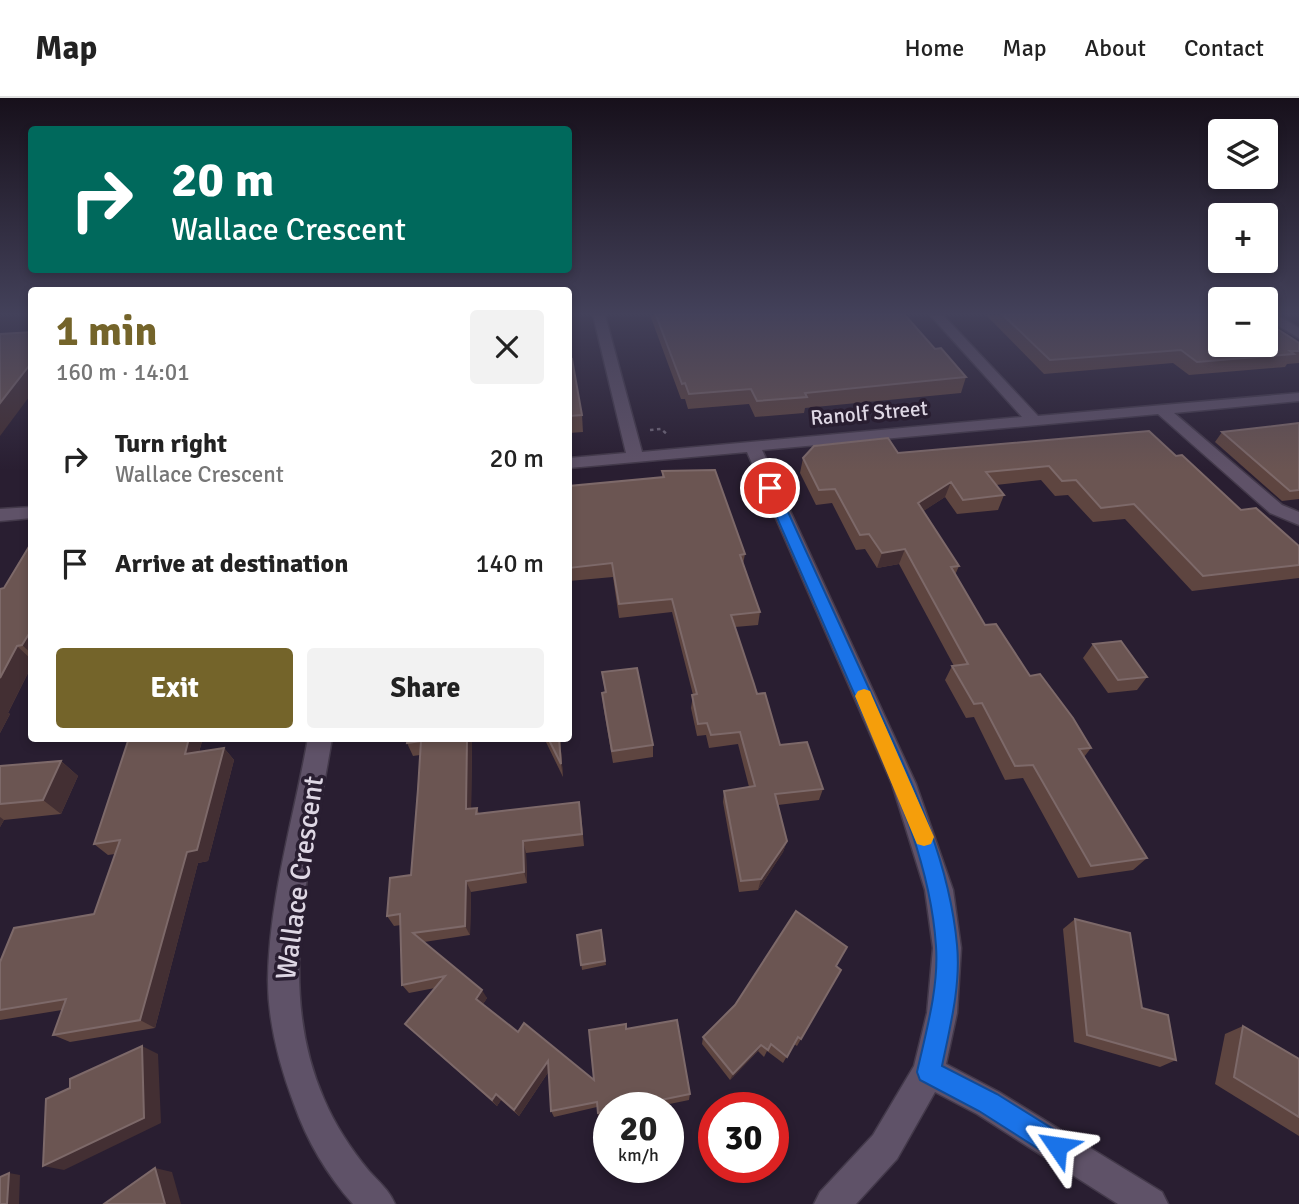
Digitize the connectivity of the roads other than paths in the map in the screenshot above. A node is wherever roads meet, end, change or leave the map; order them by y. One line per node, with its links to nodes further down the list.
1 (612, 367): 7 (street)
2 (984, 367): 5 (street)
3 (1299, 397): 4 (street, Ranolf Street)
4 (1162, 410): 5 (street, Ranolf Street); 11 (street)
5 (1034, 421): 6 (street, Ranolf Street)
6 (751, 446): 7 (street, Ranolf Street); 13 (street)
7 (635, 457): 8 (street, Ranolf Street)
8 (572, 463)
9 (28, 512): 10 (street)
10 (0, 514)
11 (1299, 519)
12 (319, 742): 14 (street, Wallace Crescent)
13 (929, 1072): 15 (street); 16 (street)
14 (377, 1204)
15 (832, 1204)
16 (1150, 1204)

